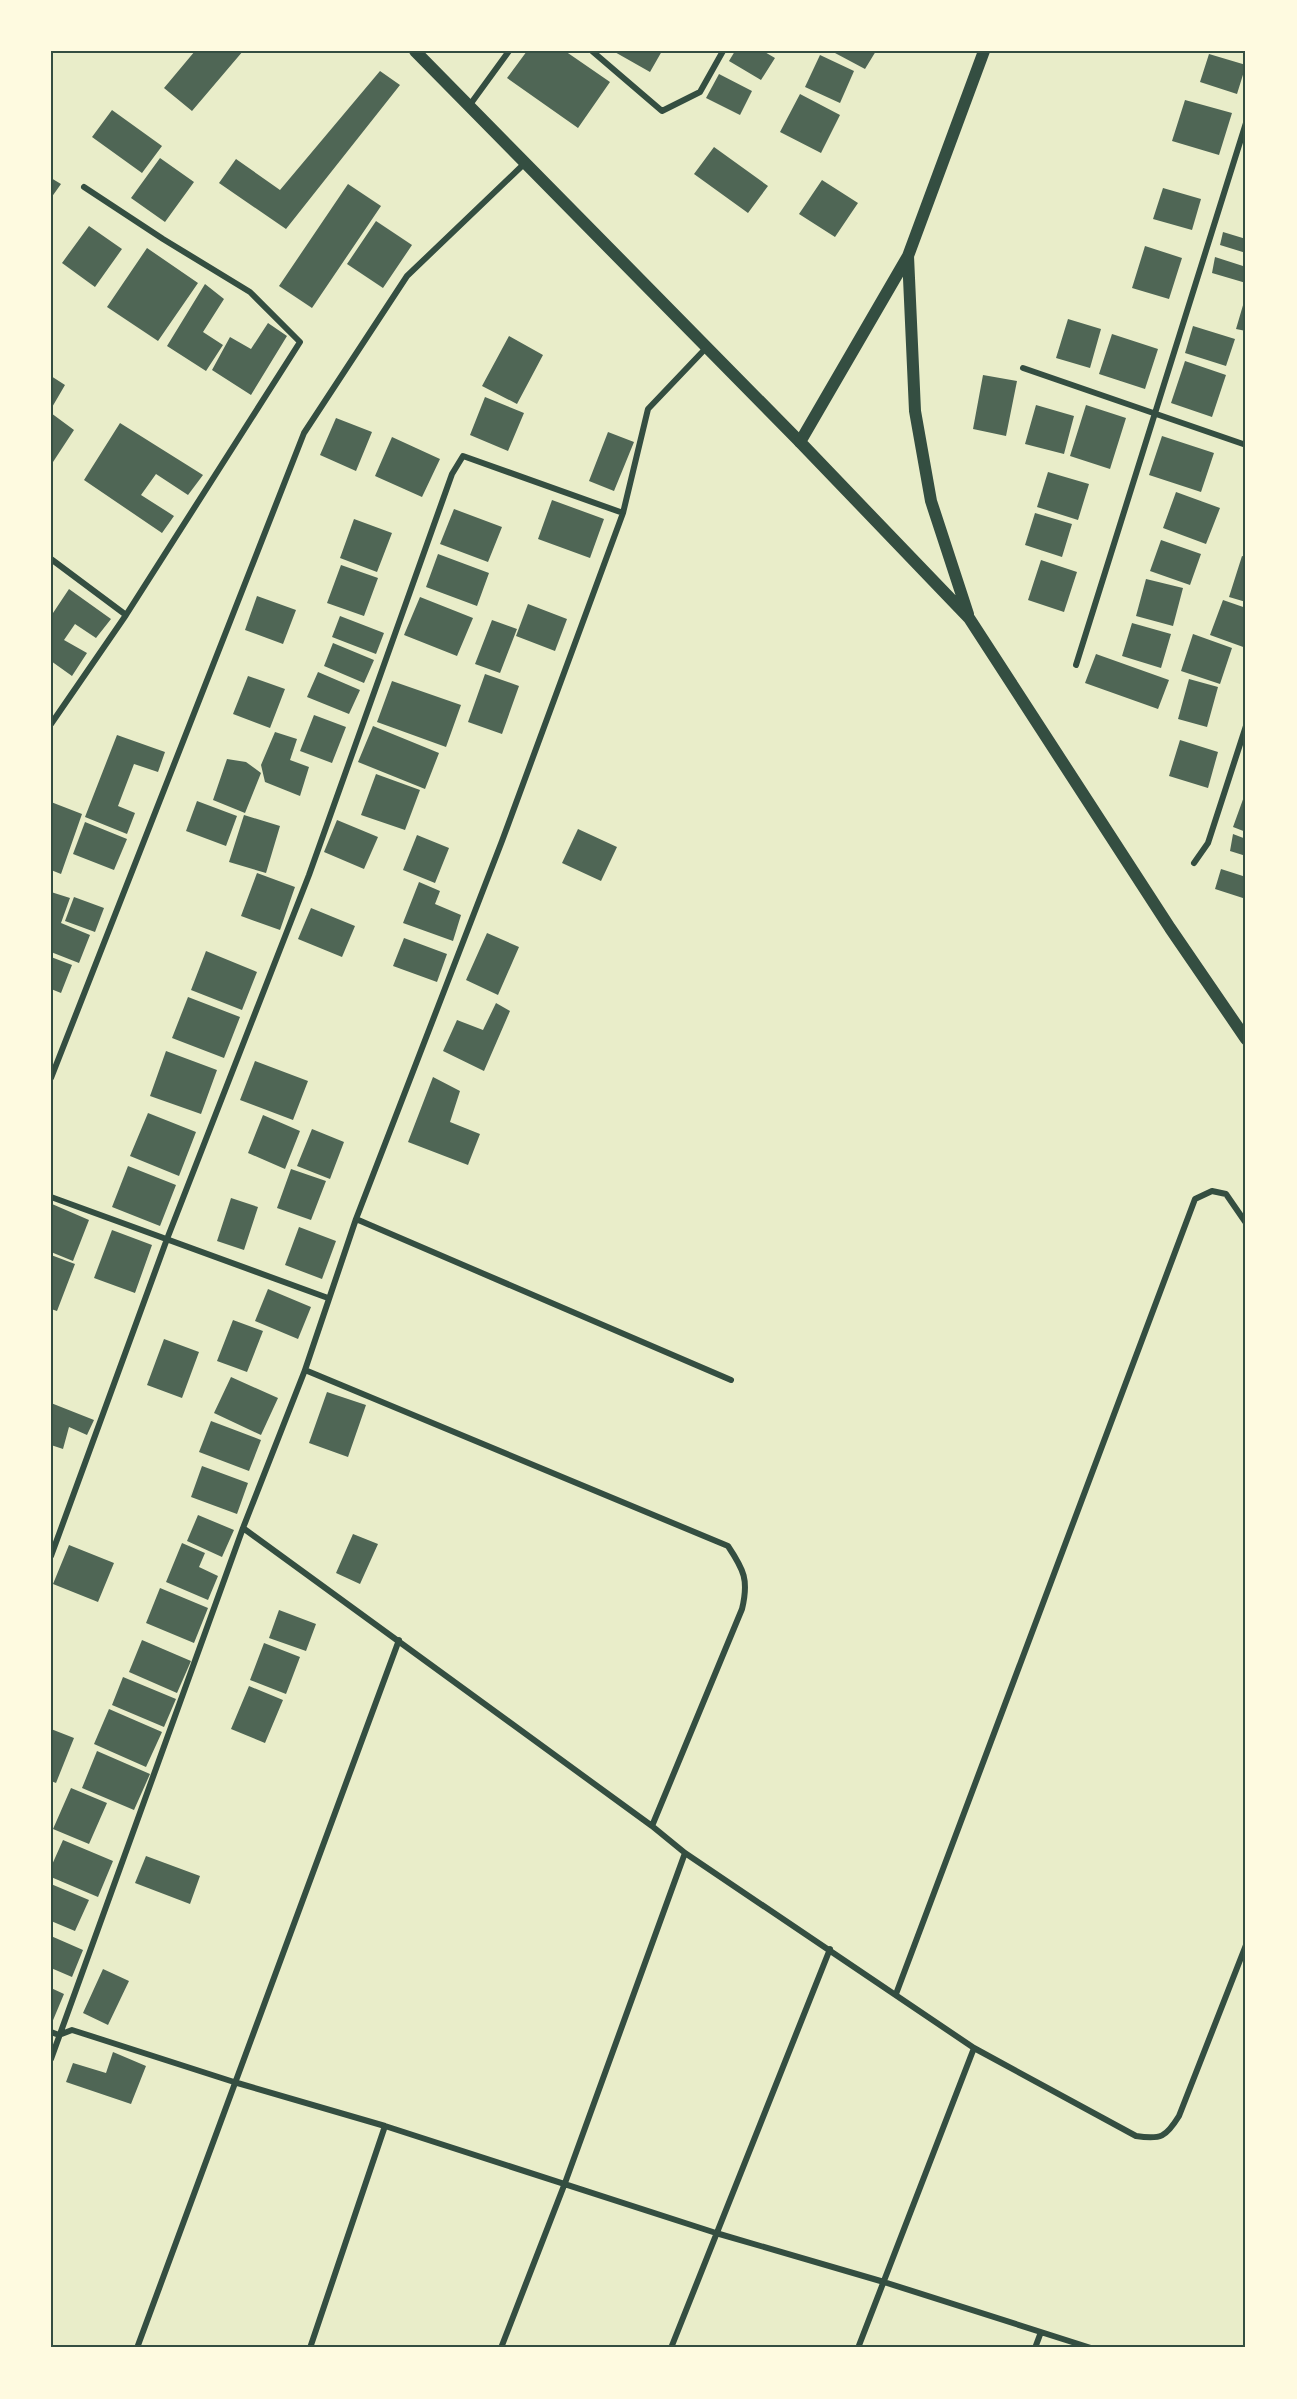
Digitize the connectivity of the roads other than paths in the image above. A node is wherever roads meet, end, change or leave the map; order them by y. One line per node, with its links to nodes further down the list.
1 (415, 51): 6 (main road)
2 (509, 51): 6 (street)
3 (592, 51): 4 (street)
4 (723, 51)
5 (984, 51): 10 (main road)
6 (469, 106): 8 (main road)
7 (1246, 123): 13 (street)
8 (525, 163): 11 (main road); 25 (street)
9 (84, 187): 18 (street)
10 (908, 256): 14 (main road); 19 (main road)
11 (706, 348): 14 (main road); 16 (street)
12 (1023, 368): 13 (street)
13 (1155, 414): 15 (street); 20 (street)
14 (800, 442): 19 (main road)
15 (1246, 445)
16 (623, 513): 27 (street); 29 (street)
17 (51, 560): 18 (street)
18 (126, 615): 21 (street)
19 (969, 618): 24 (main road)
20 (1076, 665)
21 (51, 724)
22 (1246, 726): 23 (street)
23 (1194, 862)
24 (1246, 1039)
25 (51, 1078)
26 (51, 1197): 29 (street)
27 (356, 1219): 30 (street); 32 (street)
28 (1246, 1223): 40 (street)
29 (167, 1239): 30 (street); 34 (street)
30 (328, 1298): 31 (street)
31 (305, 1370): 33 (street); 36 (street)
32 (731, 1380)
33 (243, 1528): 35 (street); 42 (street)
34 (51, 1556)
35 (399, 1640): 36 (street); 45 (street)
36 (652, 1827): 37 (street)
37 (685, 1853): 39 (street); 47 (street)
38 (1246, 1945): 43 (street)
39 (830, 1949): 40 (street); 48 (street)
40 (896, 1994): 43 (street)
41 (51, 2032): 42 (street)
42 (60, 2035): 44 (street); 45 (street)
43 (974, 2048): 49 (street)
44 (51, 2059)
45 (234, 2082): 46 (street); 51 (street)
46 (385, 2126): 47 (street); 52 (street)
47 (565, 2183): 48 (street); 53 (street)
48 (716, 2233): 49 (street); 54 (street)
49 (884, 2282): 50 (street); 55 (street)
50 (1041, 2332): 56 (street); 57 (street)
51 (137, 2348)
52 (310, 2348)
53 (501, 2348)
54 (671, 2348)
55 (858, 2348)
56 (1035, 2348)
57 (1091, 2348)

